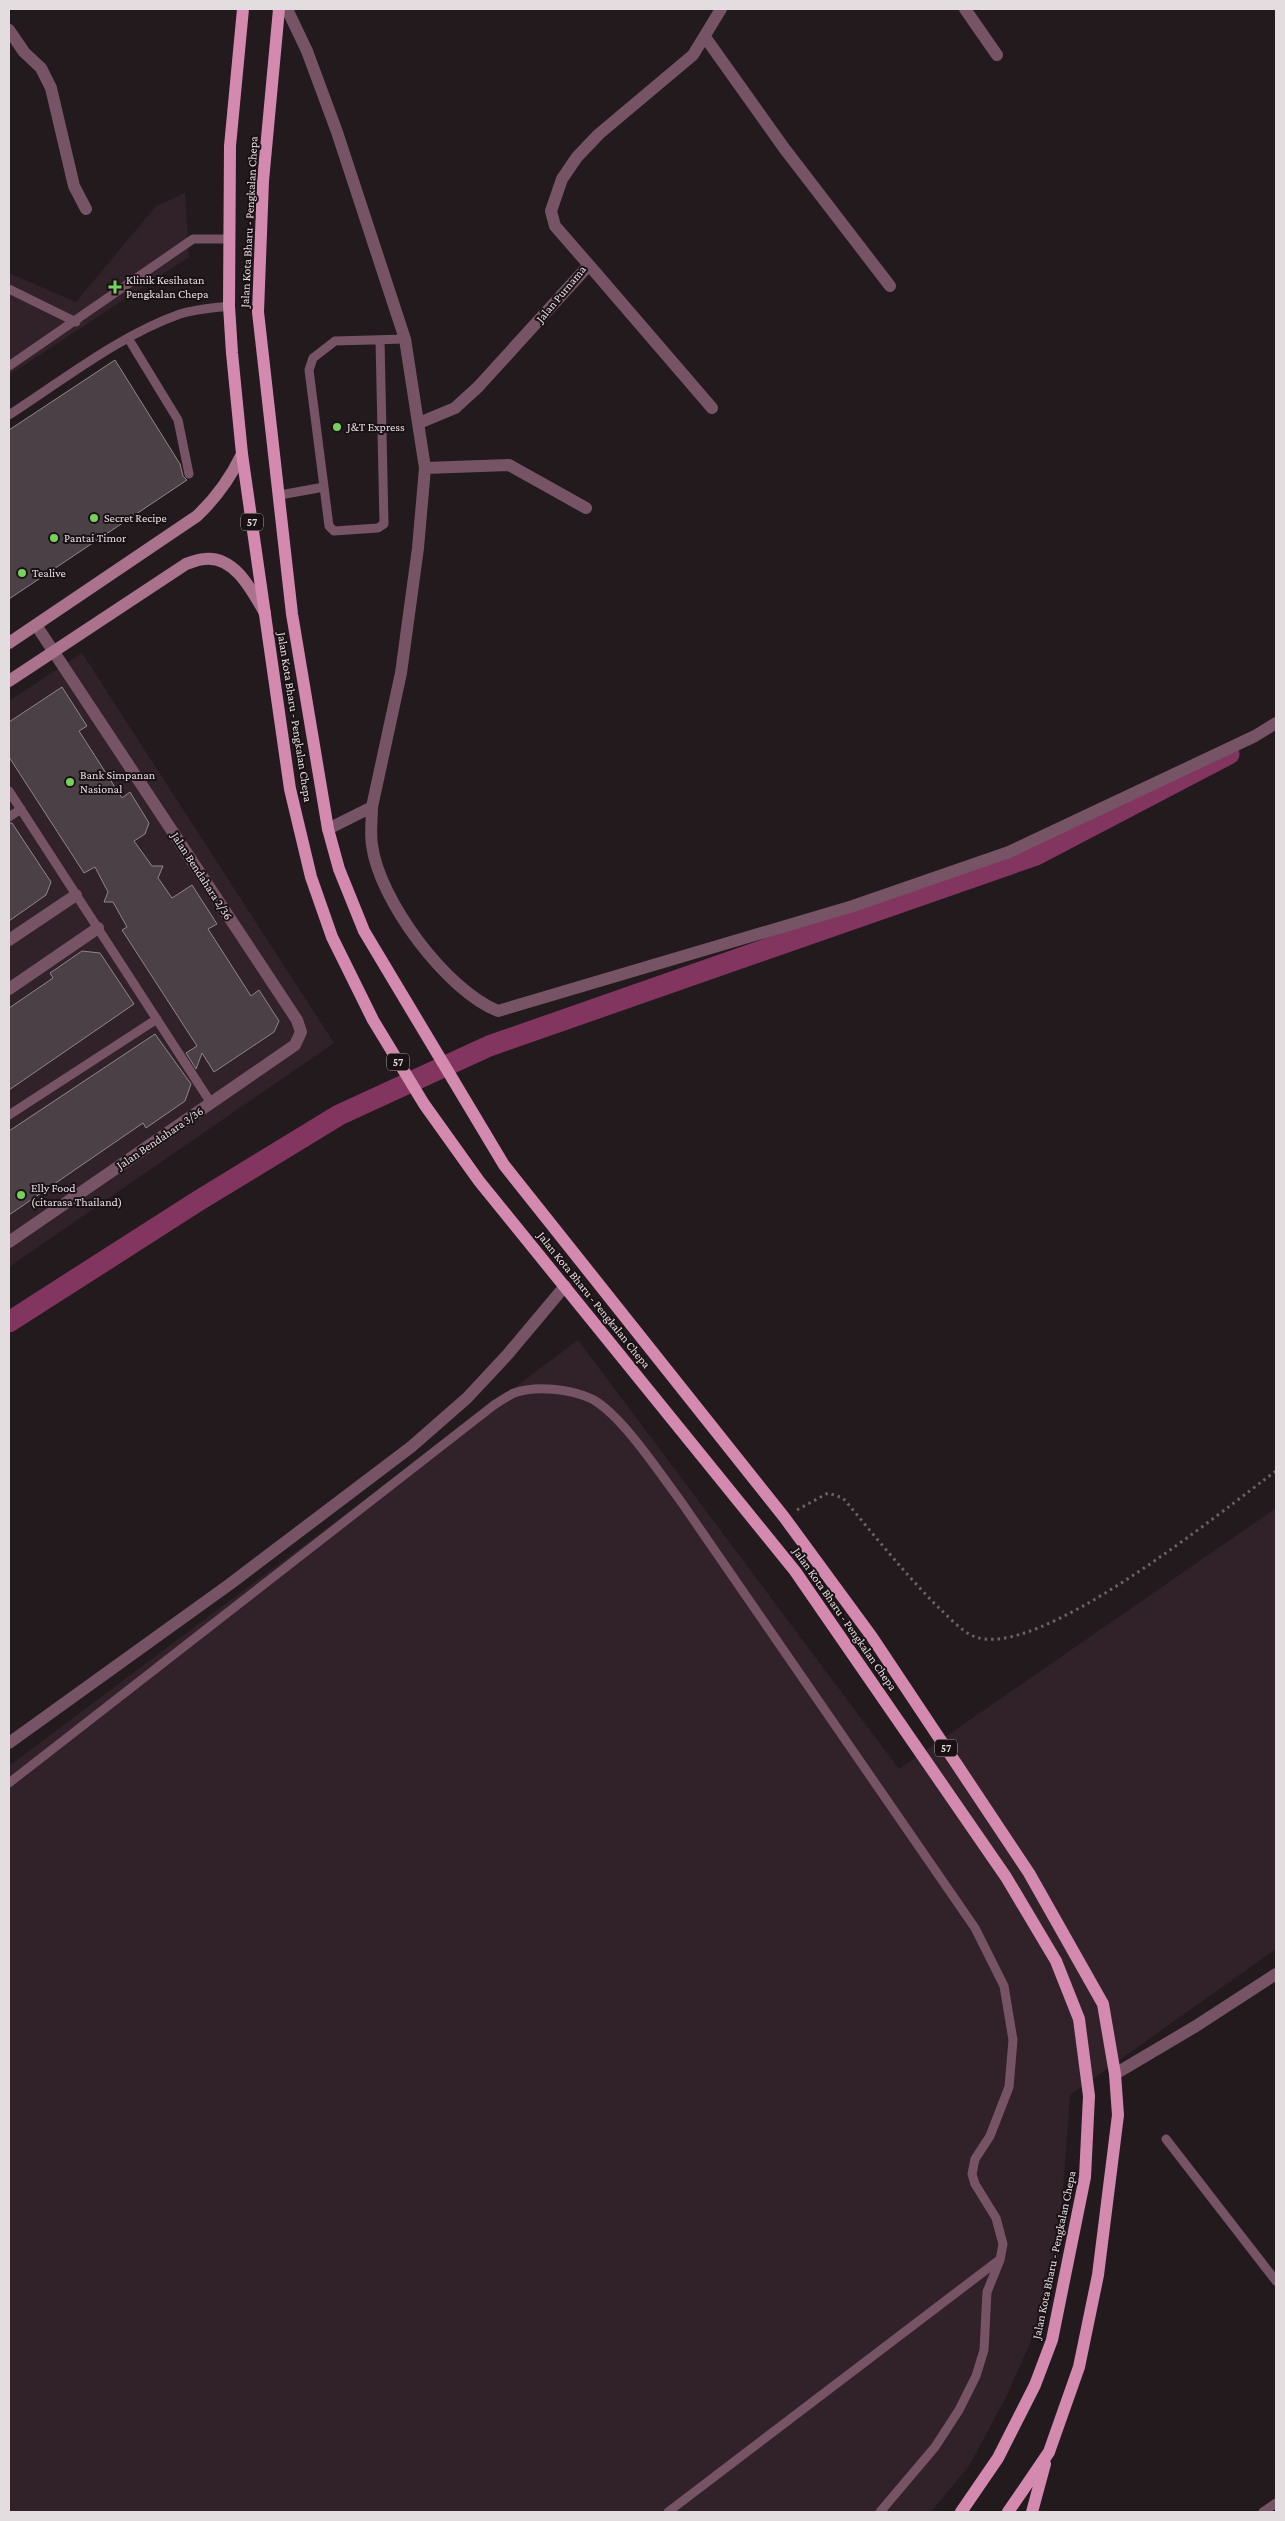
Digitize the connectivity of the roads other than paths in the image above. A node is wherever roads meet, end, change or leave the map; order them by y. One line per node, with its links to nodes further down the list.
1 (244, 9): 10 (main road, Jalan Kota Bharu - Pengkalan Chepa / 57)
2 (279, 9): 27 (main road, Jalan Kota Bharu - Pengkalan Chepa / 57)
3 (287, 9): 17 (street)
4 (721, 9): 7 (street, Jalan Purnama)
5 (965, 9): 8 (street)
6 (9, 30): 9 (street)
7 (705, 37): 11 (street, Jalan Purnama); 12 (street)
8 (997, 55)
9 (86, 209)
10 (229, 239): 14 (main road, Jalan Kota Bharu - Pengkalan Chepa / 57); 15 (lane)
11 (589, 265): 20 (street); 22 (street, Jalan Purnama)
12 (890, 286)
13 (9, 289): 15 (lane)
14 (229, 306): 16 (lane); 23 (main road, Jalan Kota Bharu - Pengkalan Chepa / 57)
15 (76, 322): 19 (lane)
16 (128, 338): 21 (lane); 25 (lane)
17 (405, 339): 18 (lane); 22 (street)
18 (380, 340): 26 (lane); 26 (lane)
19 (9, 366)
20 (712, 408)
21 (9, 415)
22 (419, 423): 24 (street)
23 (242, 454): 29 (main road, Jalan Kota Bharu - Pengkalan Chepa / 57); 30 (street)
24 (425, 468): 28 (street); 36 (street)
25 (189, 474)
26 (324, 487): 27 (lane)
27 (280, 496): 39 (main road, Jalan Kota Bharu - Pengkalan Chepa / 57)
28 (586, 508)
29 (266, 614): 32 (street); 48 (main road, Jalan Kota Bharu - Pengkalan Chepa / 57)
30 (36, 625): 31 (street); 32 (street, Jalan Bendahara 2/36)
31 (9, 643)
32 (53, 651): 33 (street); 45 (street, Jalan Bendahara 2/36)
33 (9, 680)
34 (1276, 723): 36 (street)
35 (9, 791): 37 (lane)
36 (372, 807): 39 (street)
37 (21, 809): 38 (lane); 40 (lane)
38 (9, 817)
39 (328, 829): 52 (main road, Jalan Kota Bharu - Pengkalan Chepa / 57)
40 (76, 895): 41 (lane); 42 (street)
41 (98, 928): 43 (street); 44 (lane)
42 (9, 940)
43 (9, 989)
44 (157, 1019): 45 (lane); 46 (lane)
45 (211, 1103): 47 (street, Jalan Bendahara 3/36)
46 (9, 1115)
47 (9, 1242)
48 (565, 1286): 49 (street); 60 (main road, Jalan Kota Bharu - Pengkalan Chepa / 57)
49 (9, 1743)
50 (9, 1783): 54 (lane)
51 (1276, 1974): 52 (street)
52 (1115, 2074): 56 (main road, Jalan Kota Bharu - Pengkalan Chepa / 57)
53 (1166, 2140): 55 (lane)
54 (1000, 2260): 58 (lane); 59 (lane)
55 (1276, 2281)
56 (1048, 2452): 61 (main road, Jalan Kota Bharu - Pengkalan Chepa / 57); 62 (main road)
57 (1276, 2503): 63 (lane)
58 (668, 2512)
59 (880, 2512)
60 (960, 2512)
61 (1008, 2512)
62 (1032, 2512)
63 (1263, 2512)

